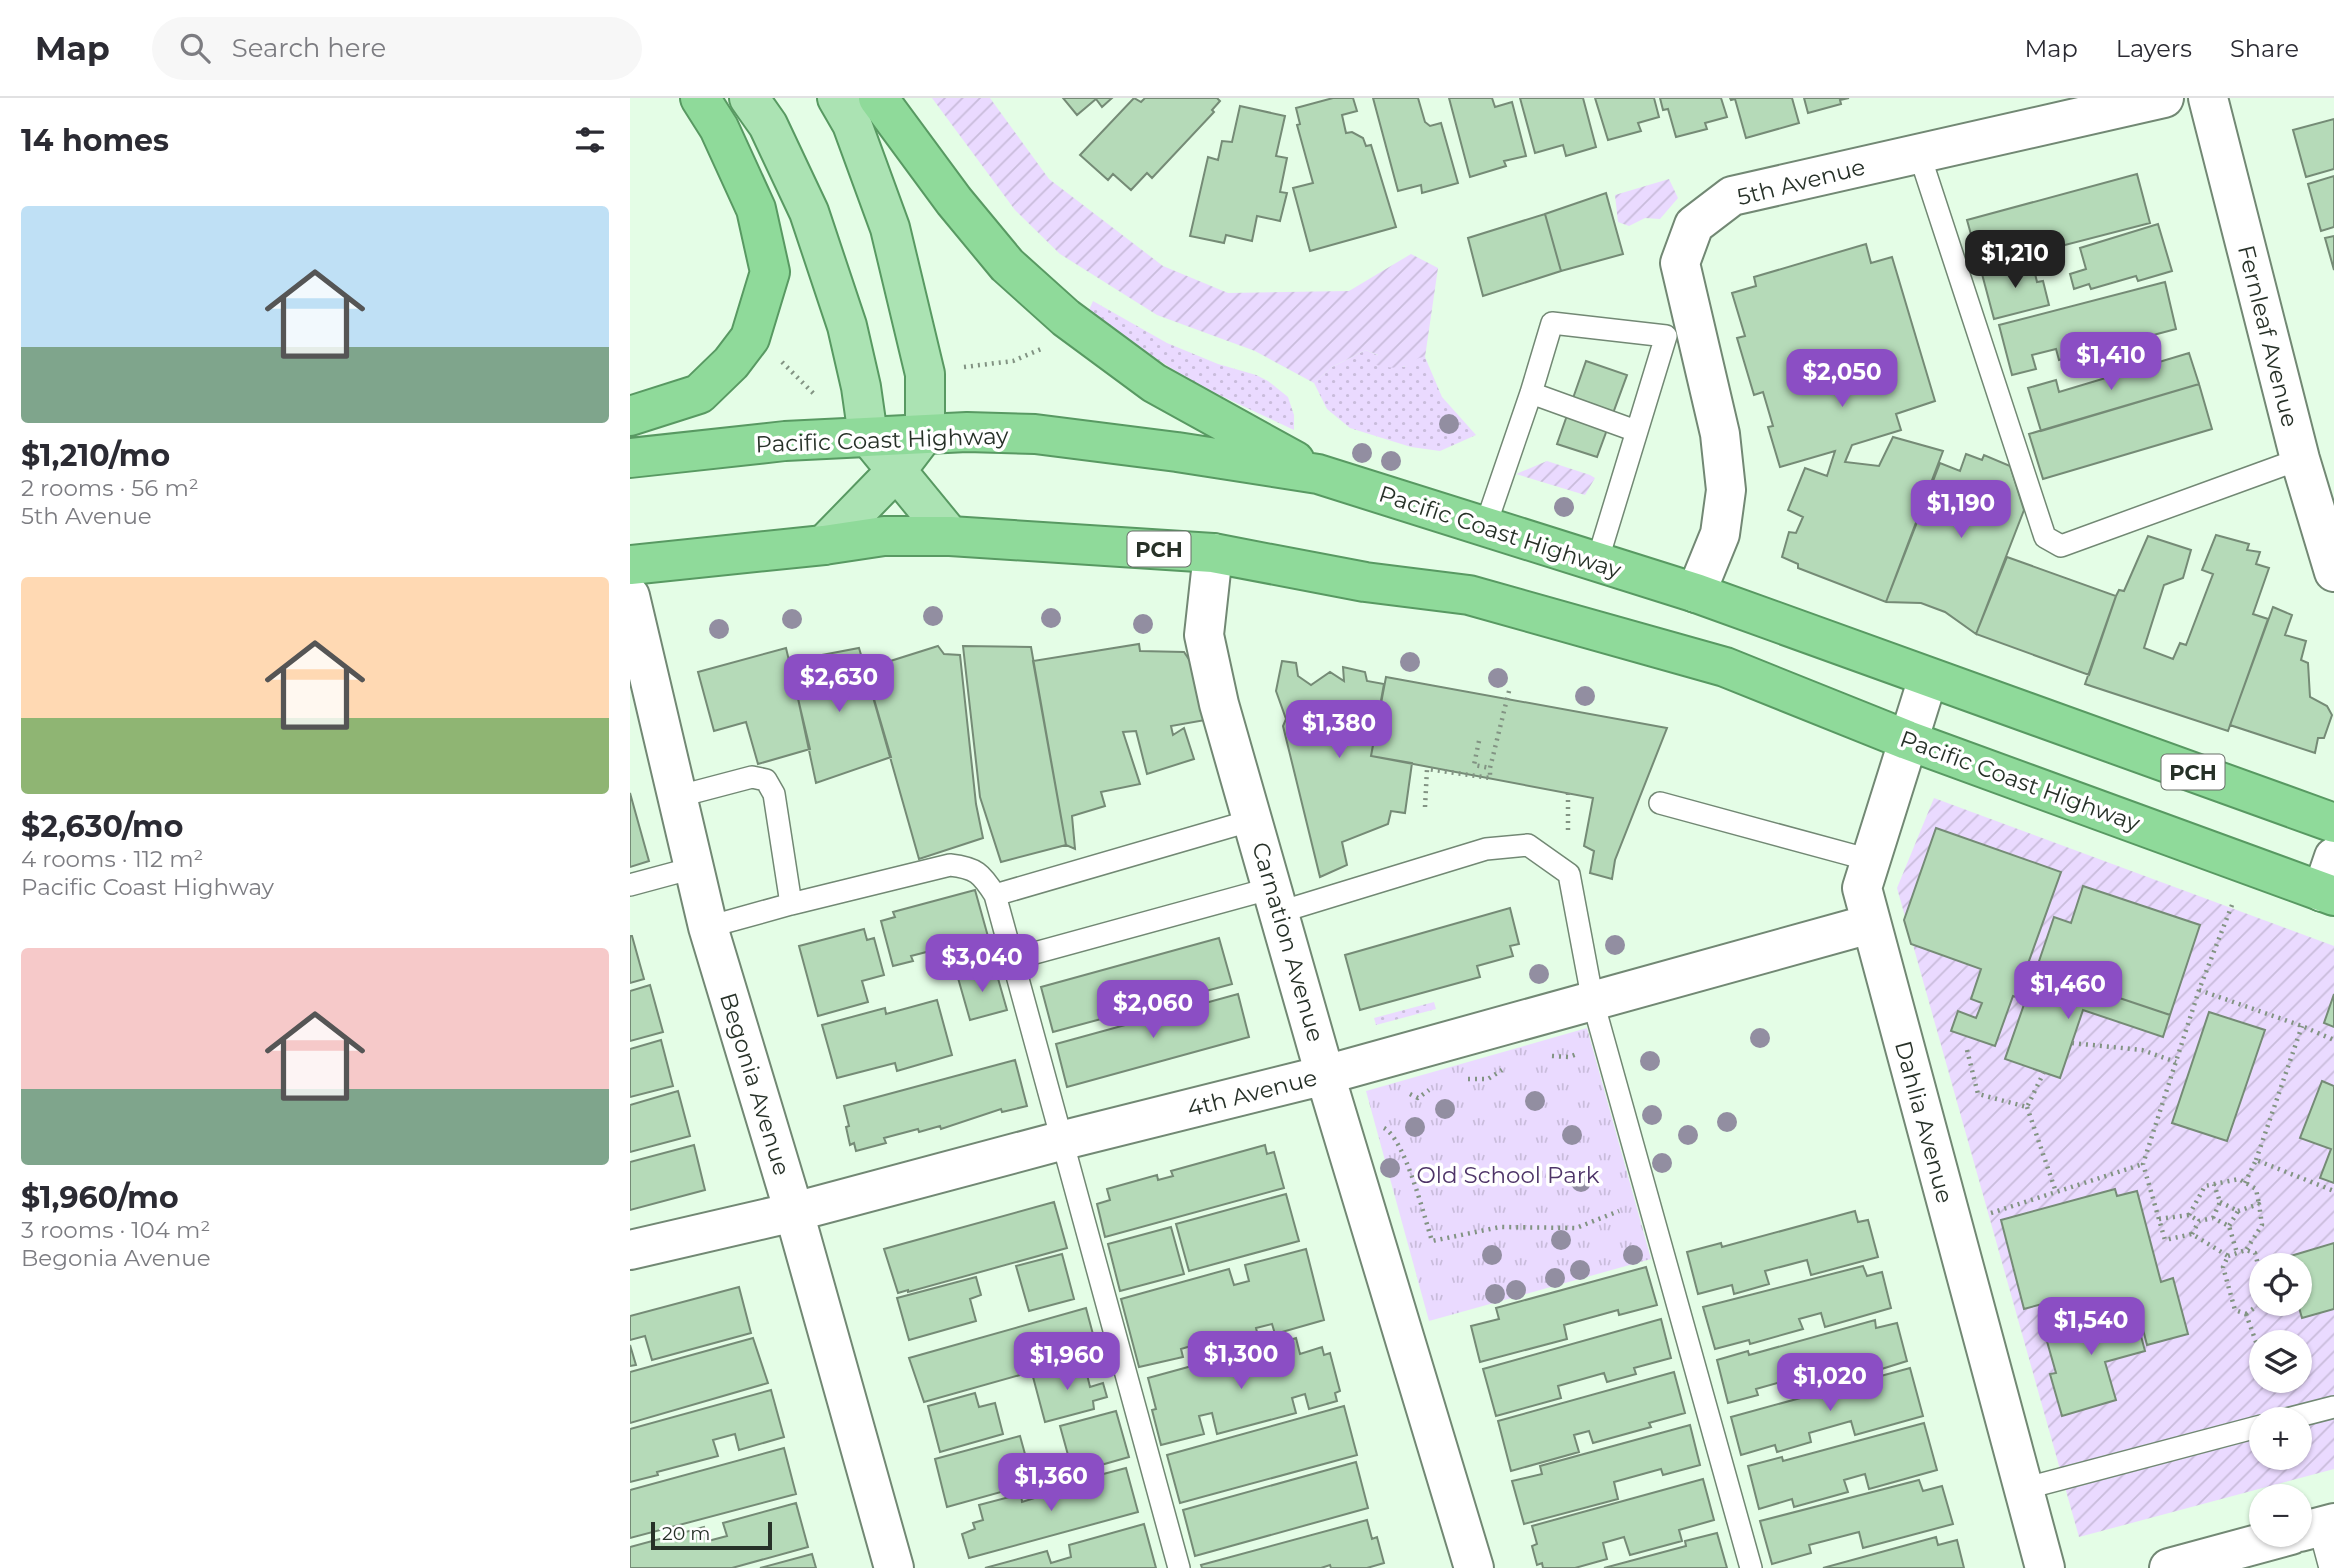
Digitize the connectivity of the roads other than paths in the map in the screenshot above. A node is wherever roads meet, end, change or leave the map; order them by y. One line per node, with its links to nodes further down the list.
1 (700, 98): 10 (highway)
2 (749, 98): 13 (main road)
3 (837, 98): 12 (main road)
4 (878, 98): 17 (highway)
5 (2164, 98): 7 (street, 5th Avenue)
6 (2208, 98): 15 (street, Fernleaf Avenue)
7 (1919, 153): 8 (street, 5th Avenue); 15 (lane)
8 (1680, 330): 9 (lane); 11 (lane); 25 (street, 5th Avenue)
9 (1531, 393): 11 (lane); 18 (lane)
10 (630, 416)
11 (1636, 431): 22 (lane)
12 (925, 433): 13 (highway, Pacific Coast Highway / PCH); 16 (main road); 17 (highway, Pacific Coast Highway / PCH)
13 (868, 436): 14 (highway, Pacific Coast Highway / PCH); 16 (main road)
14 (630, 458)
15 (2300, 459): 24 (street, Fernleaf Avenue)
16 (895, 471): 19 (main road); 20 (main road)
17 (1318, 474): 18 (highway, Pacific Coast Highway / PCH)
18 (1485, 527): 22 (highway, Pacific Coast Highway / PCH)
19 (950, 536): 20 (highway, Pacific Coast Highway / PCH); 21 (highway, Pacific Coast Highway / PCH)
20 (824, 545): 23 (highway, Pacific Coast Highway / PCH)
21 (1213, 553): 28 (highway, Pacific Coast Highway / PCH); 31 (street, Carnation Avenue)
22 (1597, 562): 25 (highway, Pacific Coast Highway / PCH)
23 (630, 565)
24 (2334, 572)
25 (1696, 593): 27 (highway, Pacific Coast Highway / PCH)
26 (630, 596): 29 (street, Begonia Avenue)
27 (1928, 678): 28 (street, Dahlia Avenue); 32 (highway, Pacific Coast Highway / PCH)
28 (1907, 740): 34 (street, Dahlia Avenue); 37 (highway, Pacific Coast Highway / PCH)
29 (676, 797): 35 (street, Begonia Avenue); 40 (lane)
30 (1660, 803): 34 (lane)
31 (1253, 820): 38 (lane); 39 (street, Carnation Avenue)
32 (2334, 822)
33 (2334, 857): 37 (street)
34 (1870, 860): 41 (street, Dahlia Avenue)
35 (693, 868): 36 (lane); 42 (street, Begonia Avenue)
36 (630, 885)
37 (2328, 894)
38 (995, 895): 40 (lane); 43 (lane)
39 (1276, 900): 43 (lane); 44 (lane); 45 (street, Carnation Avenue)
40 (791, 904): 42 (lane)
41 (1870, 924): 44 (street, 4th Avenue); 52 (street, Dahlia Avenue)
42 (708, 927): 47 (street, Begonia Avenue)
43 (1013, 959): 46 (lane)
44 (1593, 1002): 45 (street, 4th Avenue); 58 (lane)
45 (1325, 1075): 46 (street, 4th Avenue); 57 (street, Carnation Avenue)
46 (1063, 1140): 47 (street, 4th Avenue); 56 (lane)
47 (794, 1212): 48 (street, 4th Avenue); 55 (street, Begonia Avenue)
48 (630, 1250)
49 (2334, 1407): 50 (lane)
50 (2312, 1413)
51 (2249, 1429): 52 (lane)
52 (2024, 1489): 59 (street, Dahlia Avenue)
53 (2312, 1531): 61 (lane)
54 (2249, 1546): 60 (street)
55 (894, 1568)
56 (1180, 1568)
57 (1474, 1568)
58 (1751, 1568)
59 (2045, 1568)
60 (2169, 1568)
61 (2330, 1568)

